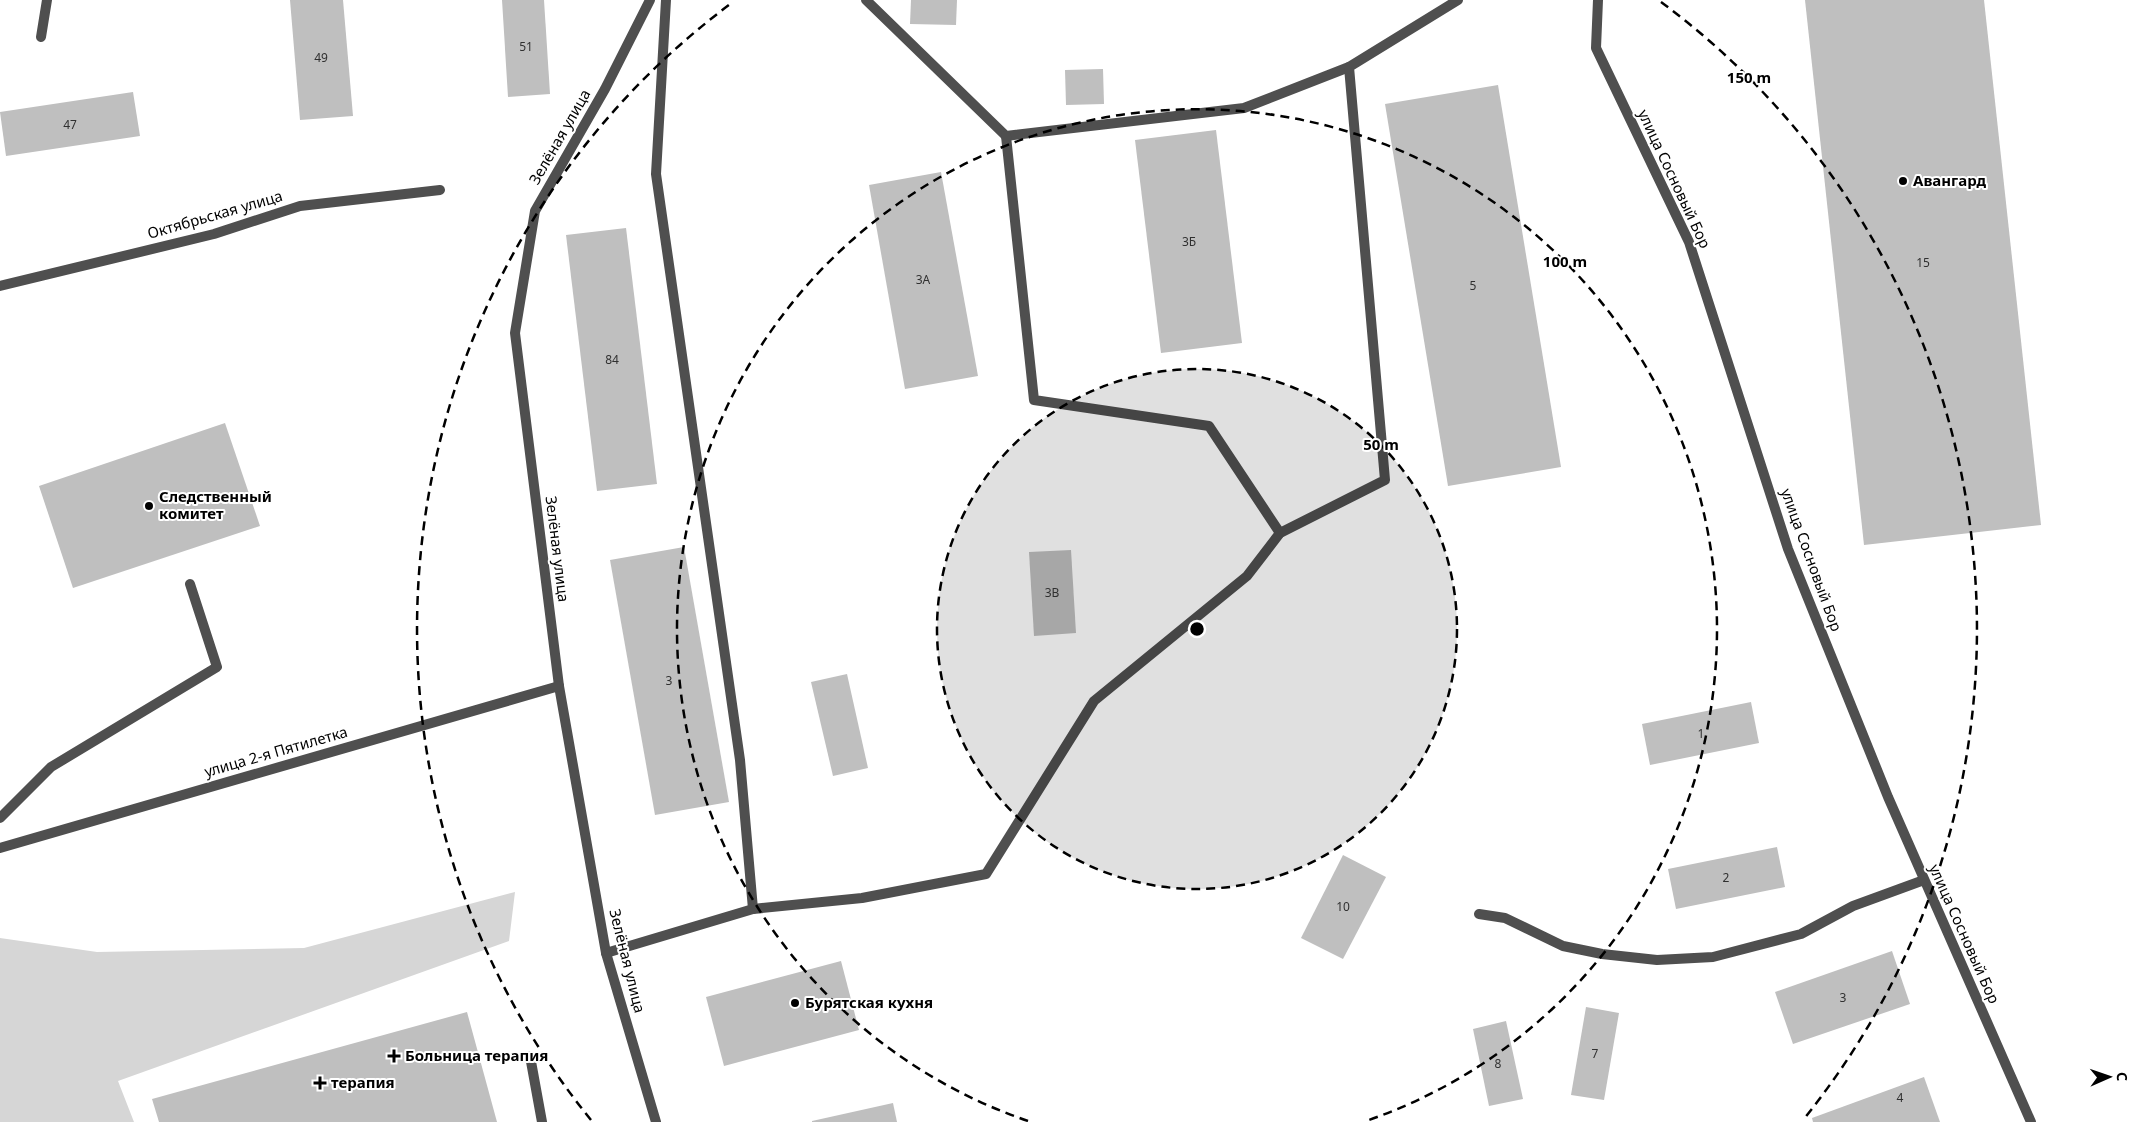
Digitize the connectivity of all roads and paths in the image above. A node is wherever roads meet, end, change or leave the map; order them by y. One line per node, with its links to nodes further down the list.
1 (47, 0): 7 (street)
2 (650, 0): 14 (street, Зелёная улица)
3 (666, 0): 18 (street)
4 (866, 0): 9 (street)
5 (1458, 0): 8 (street)
6 (1598, 0): 17 (street, улица Сосновый Бор)
7 (41, 37)
8 (1349, 67): 9 (street); 12 (street)
9 (1006, 136): 12 (street)
10 (440, 190): 11 (street, Октябрьская улица)
11 (0, 286)
12 (1280, 534): 18 (street)
13 (190, 584): 15 (street)
14 (560, 686): 16 (street, улица 2-я Пятилетка); 20 (street, Зелёная улица)
15 (0, 818)
16 (0, 848)
17 (1924, 880): 19 (street); 24 (street, улица Сосновый Бор)
18 (753, 909): 20 (street)
19 (1479, 914)
20 (606, 953): 23 (street, Зелёная улица)
21 (530, 1056): 22 (street)
22 (542, 1122)
23 (656, 1122)
24 (2032, 1122)

